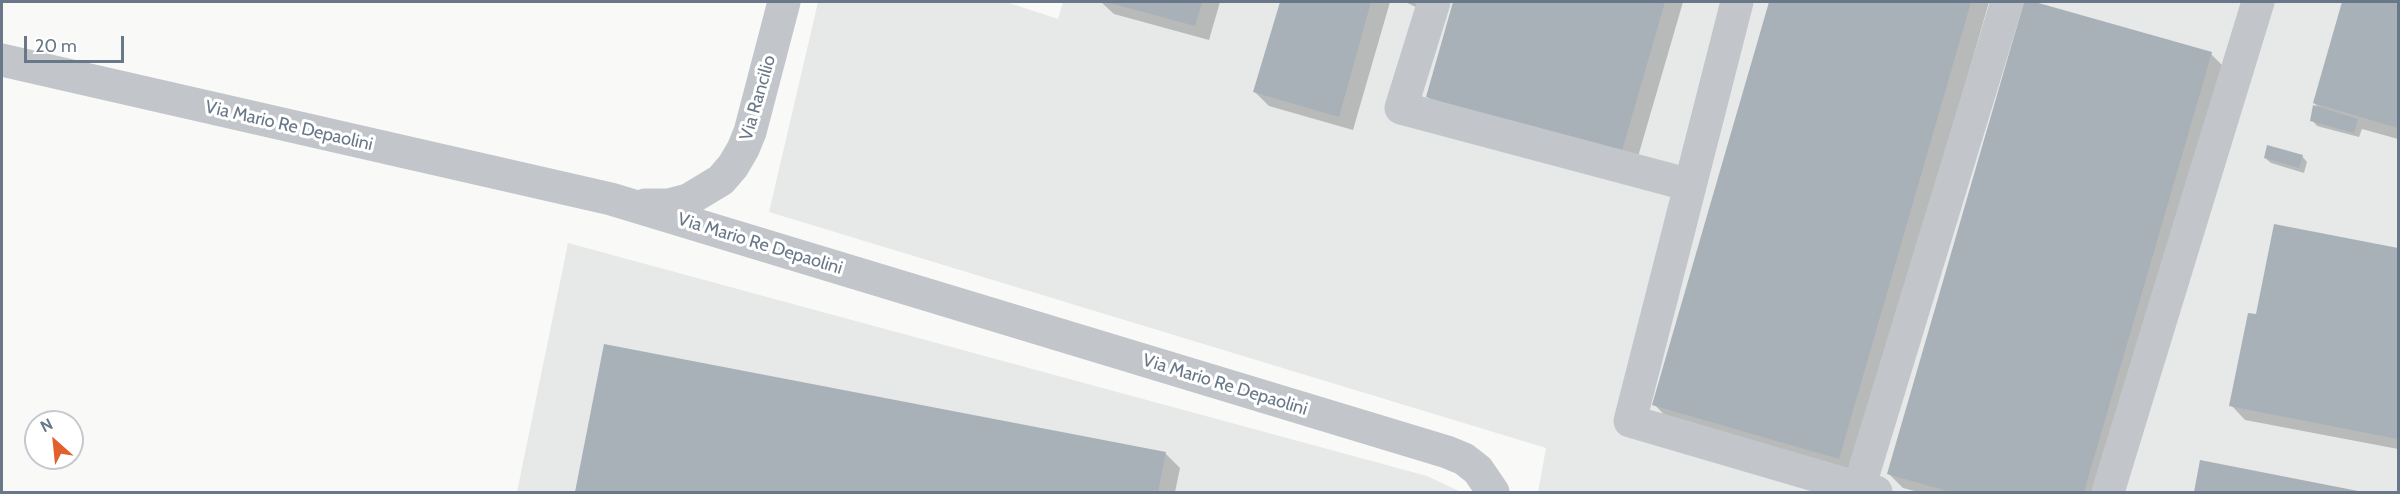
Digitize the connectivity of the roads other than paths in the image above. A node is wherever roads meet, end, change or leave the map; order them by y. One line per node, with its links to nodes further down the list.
1 (784, 2): 8 (street, Via Rancilio)
2 (1434, 2): 7 (street)
3 (1737, 2): 7 (street)
4 (2007, 2): 9 (street)
5 (2258, 2): 11 (street)
6 (2, 60): 8 (street, Via Mario Re Depaolini)
7 (1690, 185): 9 (street)
8 (611, 200): 10 (street, Via Mario Re Depaolini)
9 (1868, 490)
10 (1493, 492)
11 (2108, 492)

